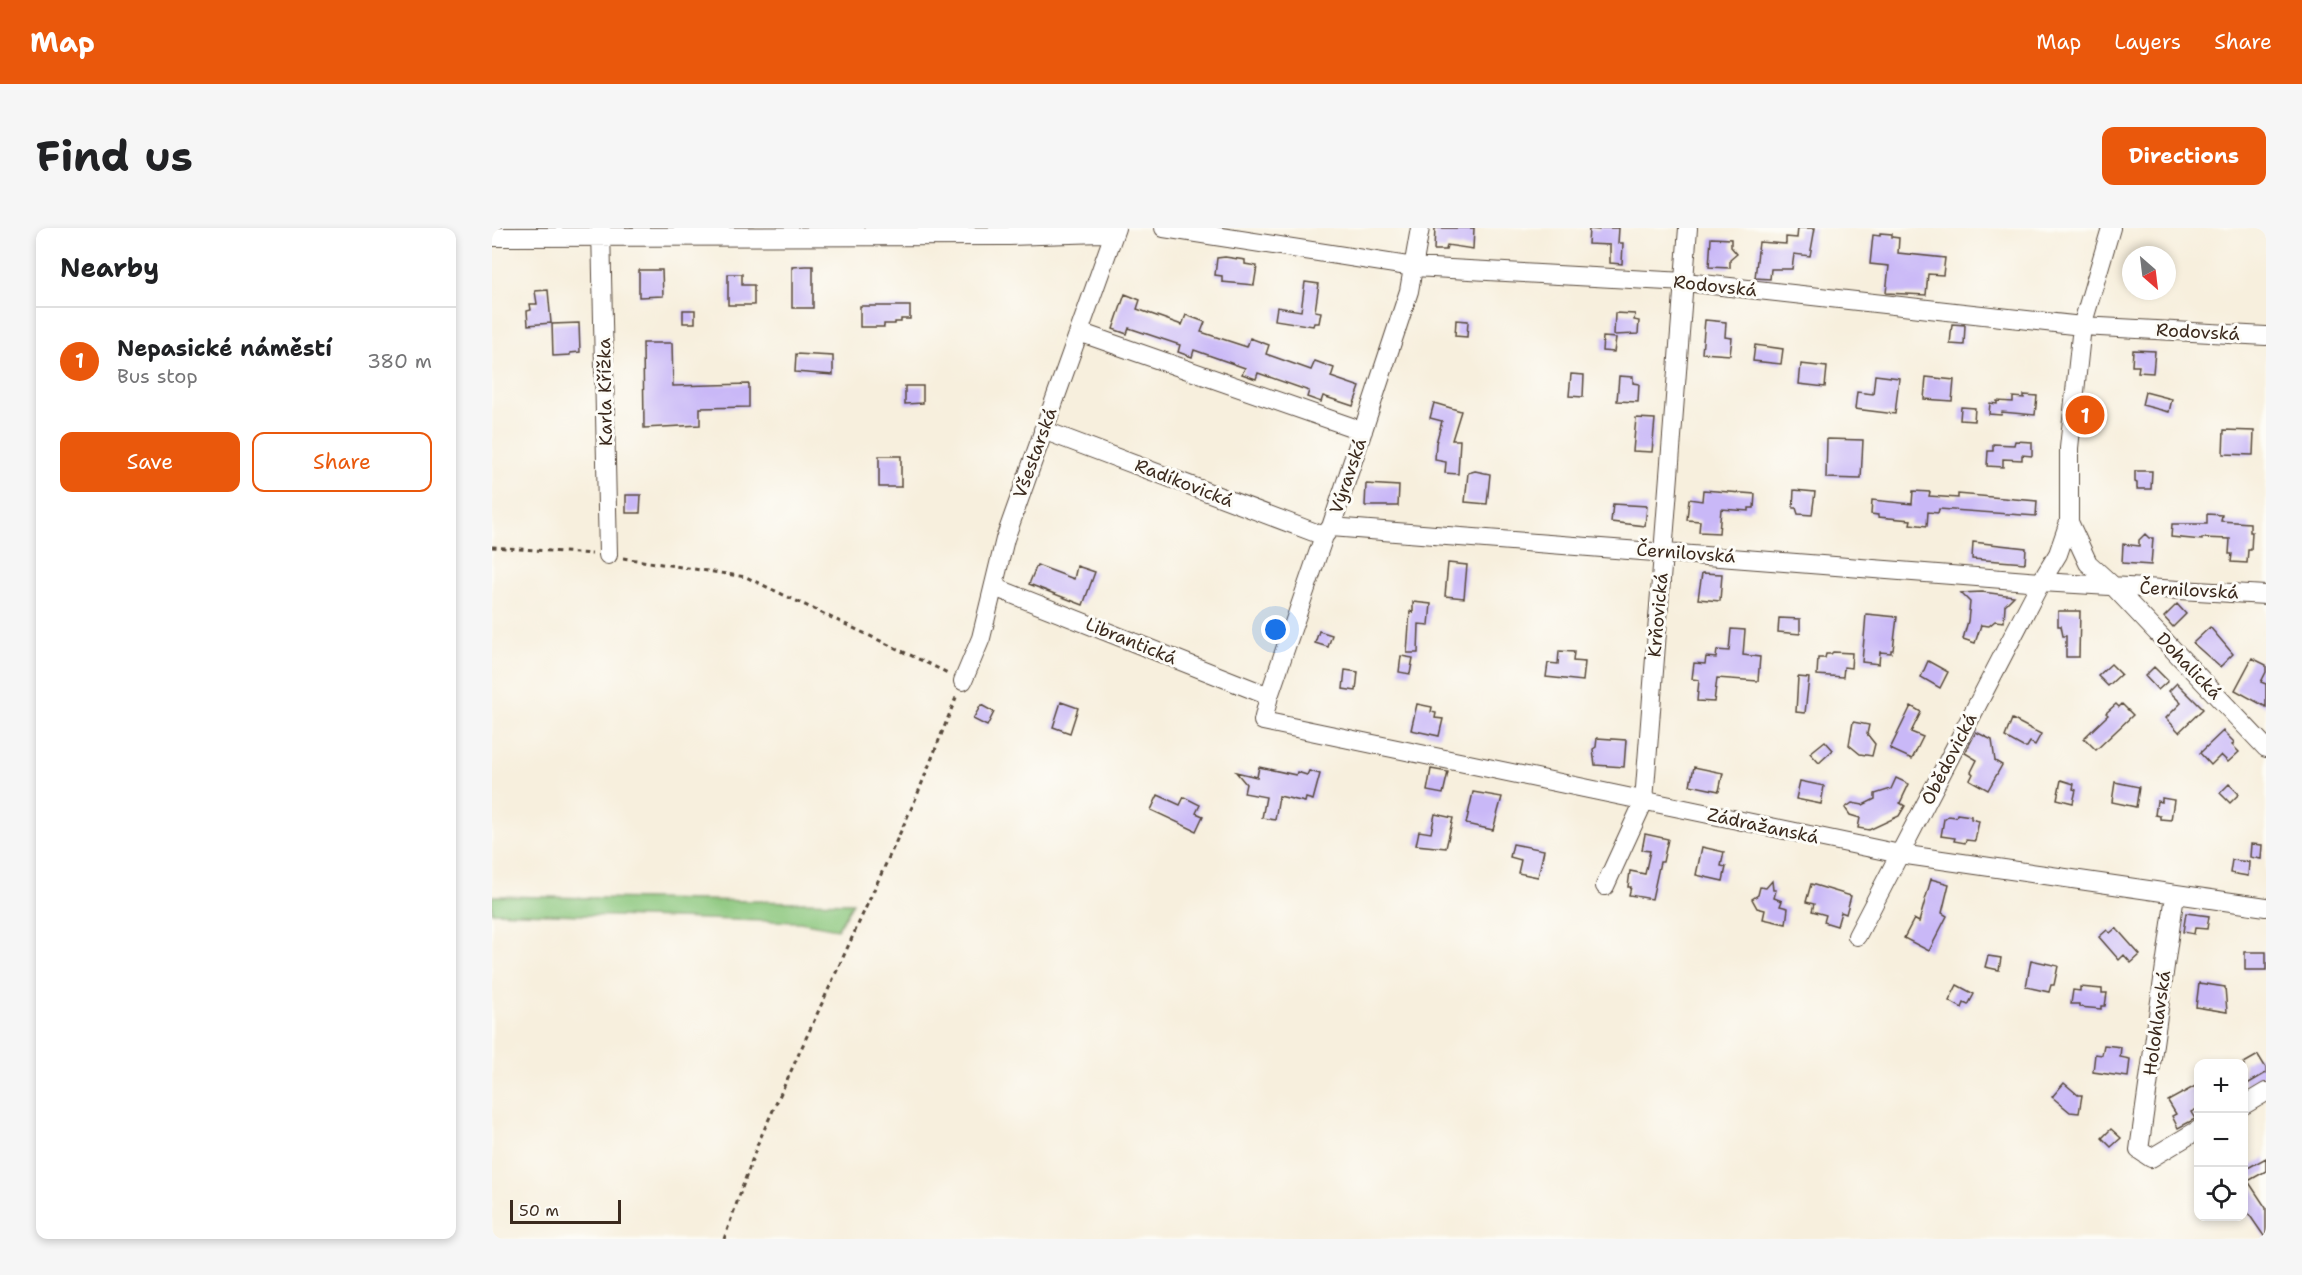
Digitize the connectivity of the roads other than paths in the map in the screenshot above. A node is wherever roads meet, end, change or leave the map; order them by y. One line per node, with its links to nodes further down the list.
1 (1115, 228): 6 (street); 12 (street, Všestarská)
2 (1164, 228): 9 (street, Rodovská)
3 (1420, 228): 9 (street, Výravská)
4 (1688, 228): 10 (street, Krňovická)
5 (2111, 228): 11 (street)
6 (1009, 232): 7 (street)
7 (601, 233): 8 (street); 19 (street, Karla Křížka)
8 (492, 237)
9 (1414, 267): 10 (street, Rodovská); 15 (street, Výravská)
10 (1684, 282): 11 (street, Rodovská); 18 (street, Krňovická)
11 (2082, 326): 13 (street, Rodovská); 16 (street)
12 (1079, 333): 14 (street, Všestarská); 15 (street)
13 (2266, 336)
14 (1043, 430): 17 (street, Radíkovická); 22 (street, Všestarská)
15 (1363, 431): 17 (street, Výravská)
16 (2069, 522): 20 (street, Obědovická); 21 (street, Dohalická)
17 (1327, 531): 18 (street, Černilovská); 25 (street, Výravská)
18 (1663, 551): 20 (street, Černilovská); 28 (street, Krňovická)
19 (608, 555)
20 (2041, 582): 21 (street, Černilovská); 29 (street, Obědovická)
21 (2112, 585): 23 (street, Černilovská); 27 (street, Dohalická)
22 (994, 587): 24 (street, Všestarská); 25 (street, Librantická)
23 (2266, 595)
24 (963, 681)
25 (1269, 696): 26 (street, Výravská)
26 (1263, 721): 28 (street, Zádražanská)
27 (2266, 748)
28 (1644, 801): 29 (street, Zádražanská); 30 (street, Krňovická)
29 (1900, 854): 31 (street, Zádražanská); 33 (street, Obědovická)
30 (1605, 886)
31 (2175, 895): 32 (street, Zádražanská); 36 (street, Holohlavská)
32 (2266, 907)
33 (1857, 936)
34 (2266, 1092): 35 (street)
35 (2248, 1103)
36 (2194, 1133)

